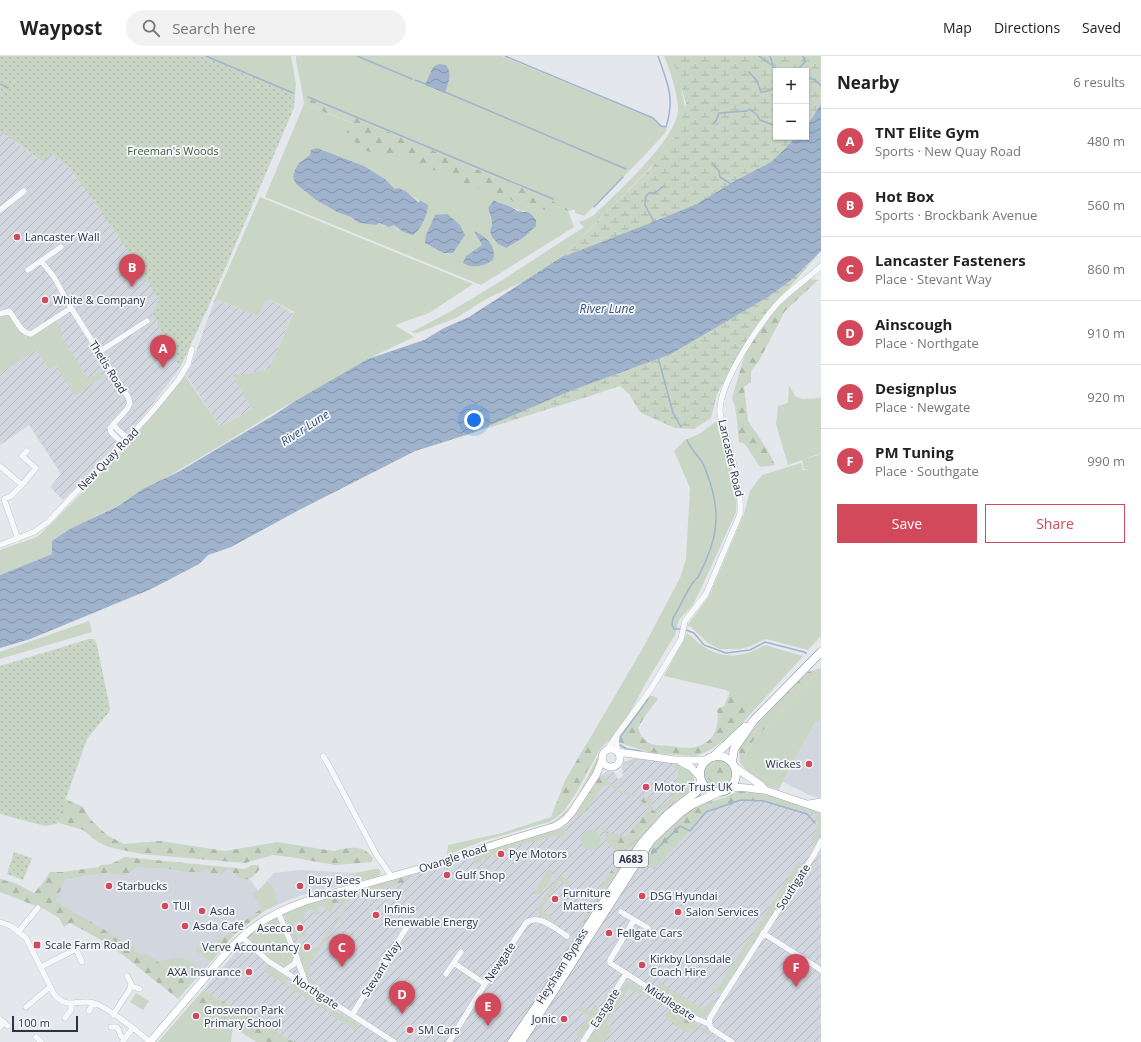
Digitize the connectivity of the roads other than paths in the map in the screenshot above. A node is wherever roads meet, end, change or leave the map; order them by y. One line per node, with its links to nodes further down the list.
1 (24, 191): 2 (street)
2 (0, 210)
3 (61, 248): 4 (street)
4 (41, 261): 6 (street); 7 (street, Thetis Road)
5 (821, 266): 21 (street, Lancaster Road)
6 (28, 270)
7 (71, 308): 8 (street); 11 (street, Thetis Road)
8 (0, 314)
9 (147, 321): 11 (street)
10 (192, 349): 13 (street, New Quay Road)
11 (99, 352): 12 (street, Thetis Road)
12 (113, 425): 13 (street); 14 (street)
13 (128, 439): 14 (street, New Quay Road)
14 (123, 444): 19 (street, New Quay Road)
15 (27, 451): 17 (street)
16 (0, 466): 17 (street)
17 (22, 485): 18 (street)
18 (2, 500): 19 (street)
19 (18, 539): 20 (street, New Quay Road)
20 (0, 545)
21 (684, 624): 24 (street, Ovangle Road)
22 (821, 652): 23 (highway, A683)
23 (754, 720): 29 (highway, A683); 32 (highway, A683)
24 (618, 735): 25 (street); 26 (street, Ovangle Road)
25 (618, 752): 26 (main road); 28 (main road); 31 (main road)
26 (604, 755): 33 (main road); 34 (main road, Ovangle Road)
27 (322, 756): 43 (street)
28 (643, 756): 30 (main road); 31 (main road)
29 (710, 758): 30 (main road); 32 (highway); 35 (highway, A683)
30 (675, 760): 35 (main road)
31 (619, 762): 33 (main road)
32 (734, 765): 36 (highway, A683); 37 (main road)
33 (610, 767): 34 (main road, Ovangle Road)
34 (596, 775): 43 (main road, Ovangle Road)
35 (700, 778): 38 (highway); 86 (highway, Heysham Bypass / A683)
36 (732, 788): 37 (main road); 38 (highway, A683)
37 (765, 790): 40 (main road)
38 (717, 793): 87 (highway, Heysham Bypass / A683)
39 (821, 802): 40 (main road)
40 (809, 804): 41 (main road)
41 (821, 809)
42 (821, 841): 52 (street, Southgate)
43 (392, 877): 45 (main road, Ovangle Road)
44 (38, 908): 51 (street)
45 (278, 912): 54 (main road, Ovangle Road); 56 (street, Northgate)
46 (621, 912): 47 (street)
47 (634, 920): 50 (street); 63 (street, Middlegate)
48 (0, 922): 51 (street)
49 (410, 922): 75 (street, Stevant Way)
50 (648, 928)
51 (19, 932): 59 (street)
52 (763, 933): 60 (street); 77 (street, Southgate)
53 (567, 936): 65 (street, Newgate)
54 (242, 937): 61 (street, Northgate); 83 (main road, Ovangle Road)
55 (461, 952): 58 (street)
56 (297, 957): 61 (street); 67 (street, Northgate)
57 (82, 962): 59 (street)
58 (454, 963): 62 (street); 65 (street)
59 (41, 967): 68 (street)
60 (821, 970)
61 (284, 972): 67 (street, Northgate)
62 (446, 974)
63 (626, 974): 77 (street, Middlegate); 88 (street, Eastgate)
64 (127, 976): 66 (street)
65 (485, 984): 85 (street, Newgate)
66 (131, 986): 69 (street); 74 (street)
67 (307, 986): 75 (street, Northgate)
68 (50, 987): 71 (street); 72 (street)
69 (140, 989)
70 (93, 1003): 71 (street); 73 (street); 74 (street)
71 (71, 1004): 76 (street)
72 (26, 1007)
73 (89, 1011)
74 (113, 1015): 79 (street)
75 (352, 1015): 84 (street, Northgate)
76 (65, 1018)
77 (709, 1024): 89 (street, Middlegate)
78 (111, 1027): 81 (street)
79 (133, 1028): 81 (street); 83 (street)
80 (36, 1037): 82 (street)
81 (124, 1040)
82 (41, 1042)
83 (150, 1042)
84 (394, 1042)
85 (449, 1042)
86 (512, 1042)
87 (520, 1042)
88 (582, 1042)
89 (732, 1042)

